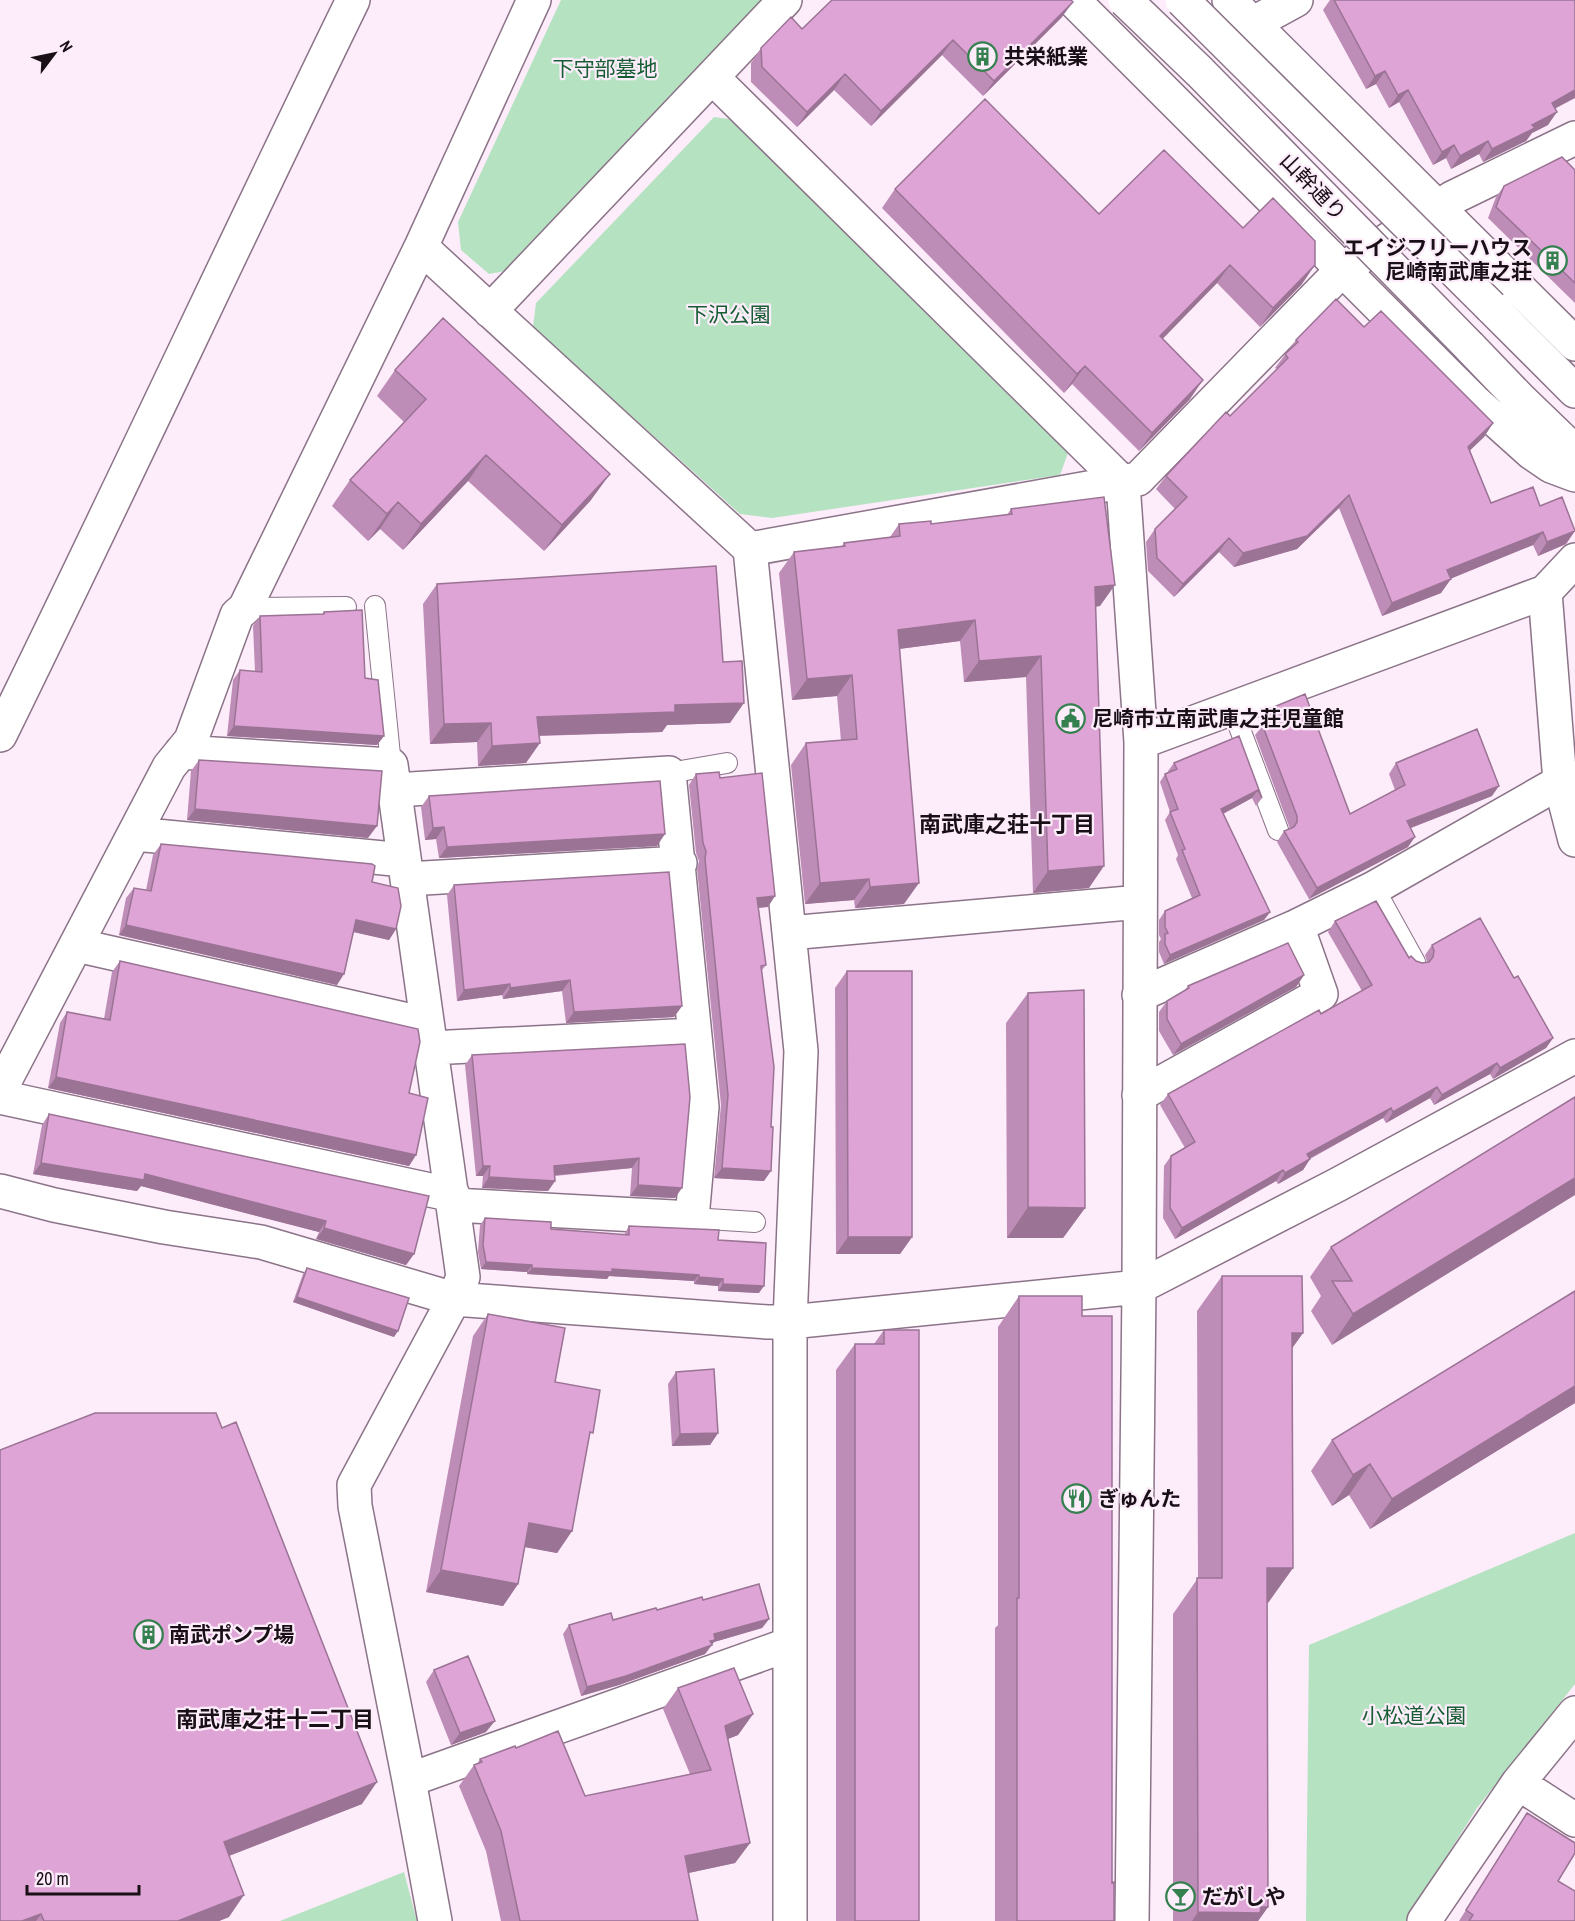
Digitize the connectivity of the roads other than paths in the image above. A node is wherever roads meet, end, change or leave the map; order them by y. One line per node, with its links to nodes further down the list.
1 (353, 0): 28 (street)
2 (534, 0): 13 (street)
3 (785, 0): 10 (street)
4 (1073, 0): 14 (street)
5 (1125, 0): 18 (street, 山幹通り, bridge)
6 (1182, 0): 17 (street, 山幹通り, bridge)
7 (1229, 0): 9 (street)
8 (1296, 0): 9 (street)
9 (1252, 24): 12 (street)
10 (713, 78): 15 (street); 20 (street)
11 (1575, 138): 12 (street)
12 (1438, 208): 14 (street); 16 (street)
13 (421, 247): 15 (street); 26 (street)
14 (1343, 269): 19 (street); 20 (street)
15 (490, 311): 21 (street)
16 (1575, 344)
17 (1575, 391)
18 (1575, 452)
19 (1575, 475)
20 (1123, 483): 21 (street); 29 (street)
21 (750, 549): 43 (street)
22 (1575, 560): 23 (street)
23 (1545, 592): 27 (street); 34 (street)
24 (375, 606): 33 (lane)
25 (346, 607): 26 (lane)
26 (245, 608): 30 (street)
27 (1232, 708): 29 (street); 35 (lane)
28 (0, 735)
29 (1141, 742): 41 (street)
30 (181, 752): 33 (street); 36 (street)
31 (728, 763): 32 (lane)
32 (669, 773): 33 (street); 38 (street)
33 (393, 777): 39 (street)
34 (1567, 782): 37 (street); 40 (street)
35 (1278, 830)
36 (135, 834): 39 (street); 44 (street)
37 (1575, 840)
38 (680, 863): 39 (street); 47 (street)
39 (405, 870): 48 (street)
40 (1374, 888): 42 (street); 45 (lane)
41 (1140, 902): 43 (street); 46 (street)
42 (1297, 926): 46 (street); 51 (street)
43 (789, 933): 59 (street)
44 (76, 945): 48 (street); 50 (street)
45 (1415, 962)
46 (1139, 995): 51 (street)
47 (694, 1035): 48 (street); 55 (street)
48 (428, 1036): 54 (street)
49 (1575, 1056): 57 (street)
50 (0, 1090)
51 (1139, 1095): 57 (street)
52 (0, 1097): 54 (street)
53 (0, 1191): 58 (street)
54 (453, 1200): 55 (street); 58 (street)
55 (692, 1218): 56 (lane)
56 (754, 1222)
57 (1139, 1287): 59 (street); 67 (street)
58 (454, 1299): 59 (street); 62 (street)
59 (790, 1322): 60 (street)
60 (790, 1644): 62 (street); 66 (street)
61 (1575, 1713): 63 (street)
62 (409, 1780): 65 (street)
63 (1518, 1784): 64 (street); 68 (street)
64 (1575, 1820)
65 (435, 1921)
66 (790, 1921)
67 (1132, 1921)
68 (1424, 1921)

